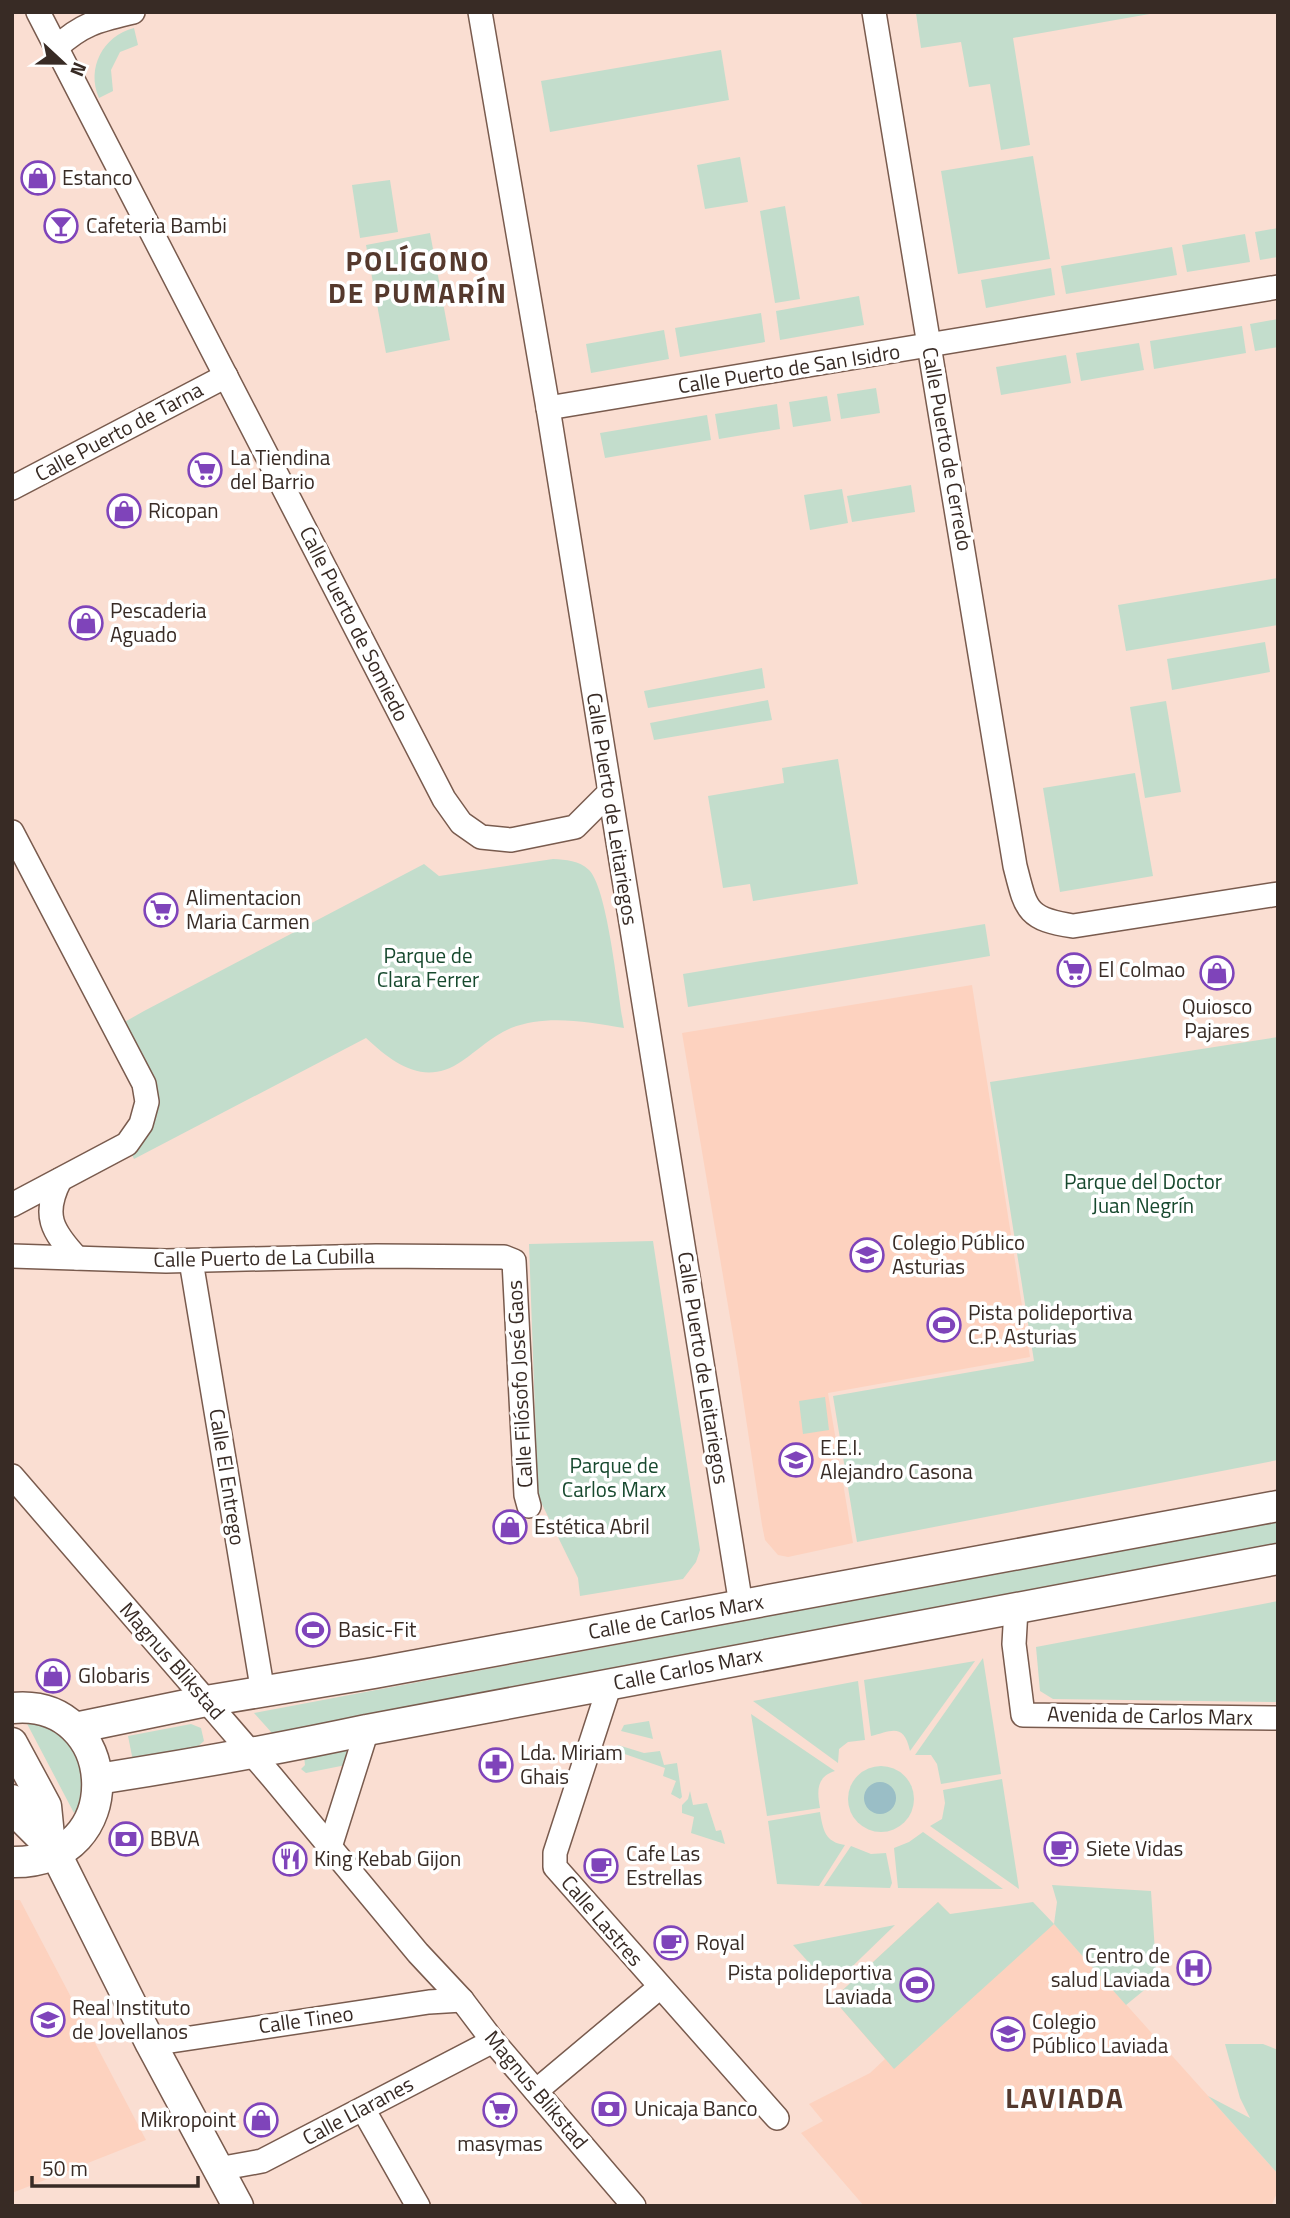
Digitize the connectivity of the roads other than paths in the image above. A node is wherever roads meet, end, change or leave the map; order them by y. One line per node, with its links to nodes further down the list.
1 (38, 12): 5 (street, Calle Puerto de Somiedo)
2 (133, 12): 5 (street)
3 (480, 12): 9 (street, Calle Puerto de Leitariegos)
4 (874, 12): 7 (street, Calle Puerto de Cerredo)
5 (57, 47): 8 (street, Calle Puerto de Somiedo)
6 (1278, 287): 7 (street, Calle Puerto de San Isidro)
7 (929, 346): 9 (street, Calle Puerto de San Isidro); 13 (street, Calle Puerto de Cerredo)
8 (226, 376): 10 (street, Calle Puerto de Tarna); 11 (street, Calle Puerto de Somiedo)
9 (548, 408): 11 (street, Calle Puerto de Leitariegos)
10 (12, 488)
11 (609, 793): 24 (street, Calle Puerto de Leitariegos)
12 (12, 832): 14 (street)
13 (1278, 894)
14 (60, 1180): 15 (street); 17 (street)
15 (12, 1205)
16 (12, 1256): 17 (street, Calle Puerto de La Cubilla)
17 (77, 1258): 18 (street, Calle Puerto de La Cubilla)
18 (191, 1261): 19 (street, Calle Puerto de La Cubilla); 27 (street, Calle El Entrego)
19 (514, 1261): 21 (street, Calle Filósofo José Gaos)
20 (12, 1476): 28 (street, Magnus Blikstad)
21 (529, 1506)
22 (1278, 1506): 24 (main road, Calle de Carlos Marx)
23 (1278, 1559): 25 (main road, Calle Carlos Marx)
24 (741, 1605): 27 (main road, Calle de Carlos Marx)
25 (1016, 1609): 26 (main road, Calle Carlos Marx); 30 (street, Avenida de Carlos Marx)
26 (610, 1684): 32 (main road, Calle Carlos Marx); 40 (street, Calle Lastres)
27 (262, 1693): 28 (main road, Calle de Carlos Marx)
28 (206, 1701): 31 (main road, Calle de Carlos Marx); 34 (street, Magnus Blikstad)
29 (12, 1708): 31 (main road)
30 (1278, 1717)
31 (75, 1728): 35 (main road)
32 (367, 1730): 34 (main road, Calle Carlos Marx); 37 (street)
33 (12, 1743): 38 (main road)
34 (250, 1752): 35 (main road, Calle Carlos Marx); 37 (street, Magnus Blikstad)
35 (98, 1779): 38 (main road)
36 (12, 1800): 38 (main road)
37 (330, 1847): 41 (street, Magnus Blikstad)
38 (53, 1850): 39 (main road); 43 (main road)
39 (12, 1862)
40 (660, 1987): 44 (street); 46 (street, Calle Lastres)
41 (462, 2000): 42 (street, Magnus Blikstad); 43 (street, Calle Tineo)
42 (493, 2041): 44 (street, Magnus Blikstad); 45 (street, Calle Llaranes)
43 (151, 2044): 47 (main road)
44 (536, 2091): 51 (street, Magnus Blikstad)
45 (363, 2109): 47 (street, Calle Llaranes); 50 (street)
46 (777, 2119)
47 (218, 2169): 48 (main road); 49 (main road)
48 (214, 2206)
49 (238, 2206)
50 (418, 2206)
51 (634, 2206)

